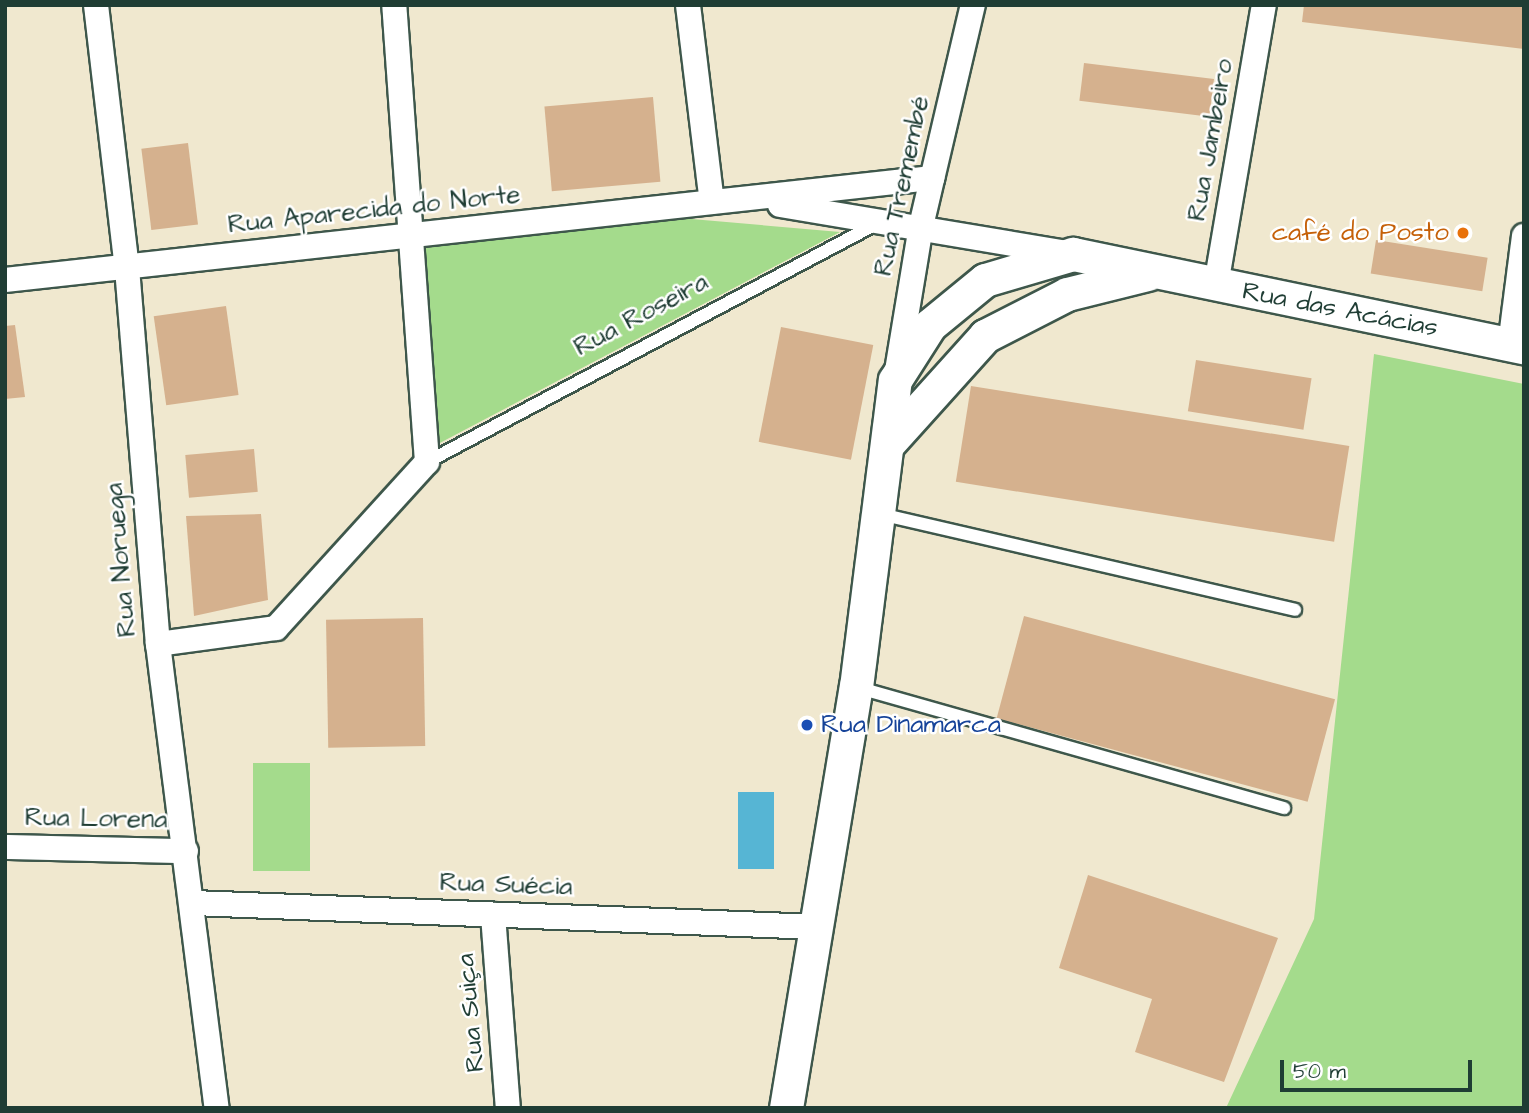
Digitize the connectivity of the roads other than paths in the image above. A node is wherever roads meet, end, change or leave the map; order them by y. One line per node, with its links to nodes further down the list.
1 (96, 5): 14 (street, Rua Noruega)
2 (394, 5): 11 (street)
3 (688, 5): 8 (street)
4 (973, 5): 6 (street, Rua Tremembé)
5 (1264, 5): 17 (street, Rua Jambeiro)
6 (932, 178): 7 (street, Rua Aparecida do Norte); 10 (street, Rua Tremembé)
7 (750, 201): 8 (street, Rua Aparecida do Norte); 9 (street, Rua Aparecida do Norte)
8 (712, 202): 11 (street, Rua Aparecida do Norte)
9 (882, 221): 10 (street, Rua Aparecida do Norte); 21 (lane, Rua Roseira)
10 (921, 226): 13 (street, Rua Aparecida do Norte); 19 (street, Rua Tremembé)
11 (411, 236): 14 (street, Rua Aparecida do Norte); 21 (street)
12 (1524, 236): 18 (street)
13 (1073, 254): 15 (main road, Rua das Acácias); 19 (main road, Rua das Acácias)
14 (127, 268): 16 (street, Rua Aparecida do Norte); 24 (street, Rua Noruega)
15 (1157, 271): 17 (main road, Rua das Acácias); 20 (main road, Rua das Acácias)
16 (5, 280)
17 (1216, 285): 18 (main road, Rua das Acácias)
18 (1517, 346)
19 (895, 380): 20 (main road, Rua das Acácias)
20 (887, 445): 22 (main road)
21 (426, 461): 24 (street, Rua Roseira)
22 (878, 513): 23 (lane); 25 (main road)
23 (1295, 610)
24 (158, 644): 28 (street, Rua Noruega)
25 (856, 687): 26 (lane); 31 (main road)
26 (1284, 808)
27 (5, 847): 28 (street, Rua Lorena)
28 (186, 851): 29 (street, Rua Noruega)
29 (193, 903): 30 (street, Rua Suécia); 32 (street, Rua Noruega)
30 (493, 915): 31 (street, Rua Suécia); 33 (street, Rua Suiça)
31 (817, 927): 34 (main road)
32 (217, 1108)
33 (508, 1108)
34 (786, 1108)

